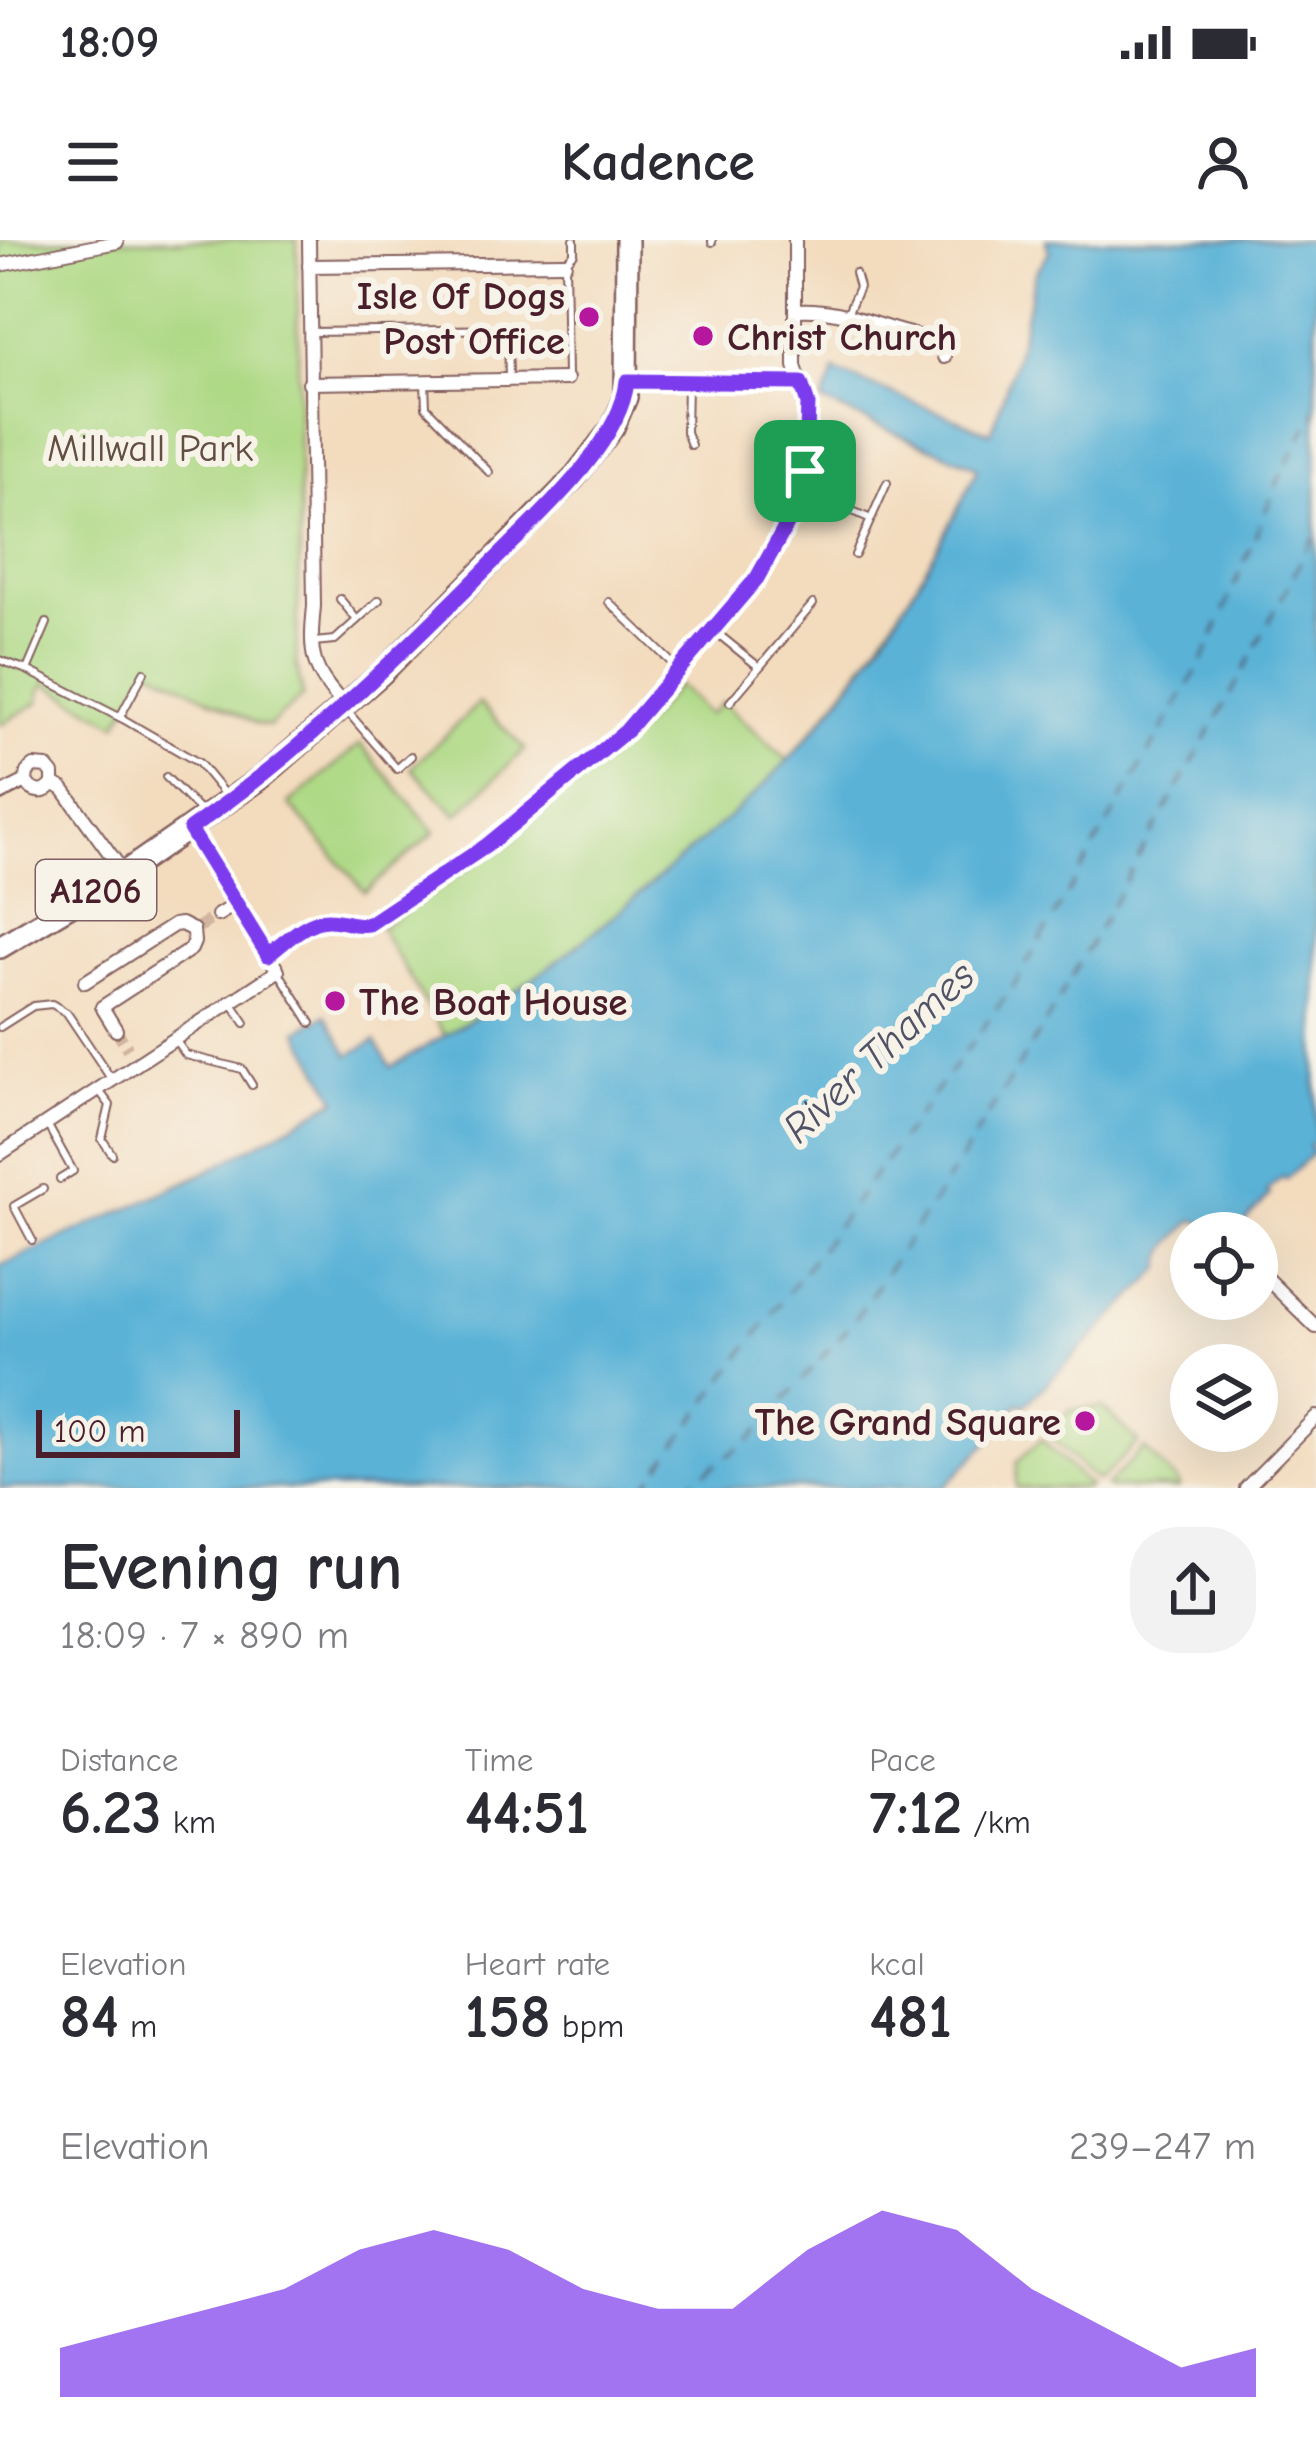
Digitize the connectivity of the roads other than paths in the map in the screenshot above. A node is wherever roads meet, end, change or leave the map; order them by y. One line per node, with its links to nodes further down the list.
1 (309, 240): 8 (street)
2 (574, 240): 6 (lane)
3 (627, 240): 16 (main road, A1206)
4 (795, 240): 10 (street)
5 (117, 242): 7 (street)
6 (565, 263): 8 (street); 14 (lane)
7 (0, 265)
8 (309, 266): 12 (street)
9 (855, 273): 11 (lane)
10 (796, 310): 11 (street); 20 (street)
11 (847, 314): 13 (street)
12 (309, 332): 15 (lane); 19 (street)
13 (944, 357)
14 (567, 379): 15 (street)
15 (508, 380): 18 (street)
16 (627, 381): 17 (street); 43 (main road, A1206)
17 (687, 381): 20 (street); 21 (lane)
18 (425, 382): 19 (street); 22 (lane)
19 (309, 383): 36 (street)
20 (801, 383): 24 (street)
21 (691, 445)
22 (490, 472)
23 (887, 484): 27 (lane)
24 (805, 492): 25 (lane); 35 (street)
25 (821, 498)
26 (832, 502): 27 (lane)
27 (872, 519): 28 (lane)
28 (855, 555)
29 (340, 599): 33 (lane)
30 (379, 600): 33 (lane)
31 (609, 602): 39 (lane)
32 (813, 604): 38 (lane)
33 (357, 620): 36 (lane)
34 (47, 623): 40 (lane)
35 (712, 629): 38 (lane); 39 (street)
36 (313, 642): 43 (street)
37 (0, 659): 40 (lane)
38 (759, 667): 42 (lane)
39 (677, 668): 56 (street)
40 (27, 670): 44 (lane)
41 (144, 672): 44 (lane)
42 (730, 702)
43 (345, 708): 45 (lane); 50 (main road, A1206)
44 (120, 717): 50 (lane)
45 (411, 756)
46 (166, 777): 51 (lane)
47 (26, 781): 48 (street); 48 (street); 49 (street)
48 (53, 782): 52 (street)
49 (0, 794)
50 (230, 801): 51 (main road, A1206)
51 (198, 824): 52 (main road, A1206); 53 (street)
52 (124, 873): 55 (main road, A1206)
53 (236, 904): 54 (street); 56 (street)
54 (218, 915)
55 (0, 946)
56 (268, 955): 57 (street)
57 (278, 971): 59 (street); 61 (lane)
58 (86, 982): 63 (street)
59 (231, 1002): 60 (lane); 64 (street)
60 (245, 1023)
61 (311, 1023)
62 (0, 1027): 67 (lane)
63 (116, 1030)
64 (174, 1039): 66 (street); 68 (lane)
65 (128, 1049): 66 (street)
66 (136, 1063): 67 (street)
67 (112, 1079): 69 (street)
68 (252, 1085)
69 (98, 1089): 70 (street); 72 (lane)
70 (46, 1123): 71 (street); 73 (lane)
71 (0, 1154)
72 (112, 1154)
73 (60, 1179)
74 (43, 1189): 75 (lane)
75 (32, 1240)
76 (1278, 1290): 77 (street)
77 (1316, 1327)
78 (1316, 1417): 79 (street)
79 (1246, 1488)

